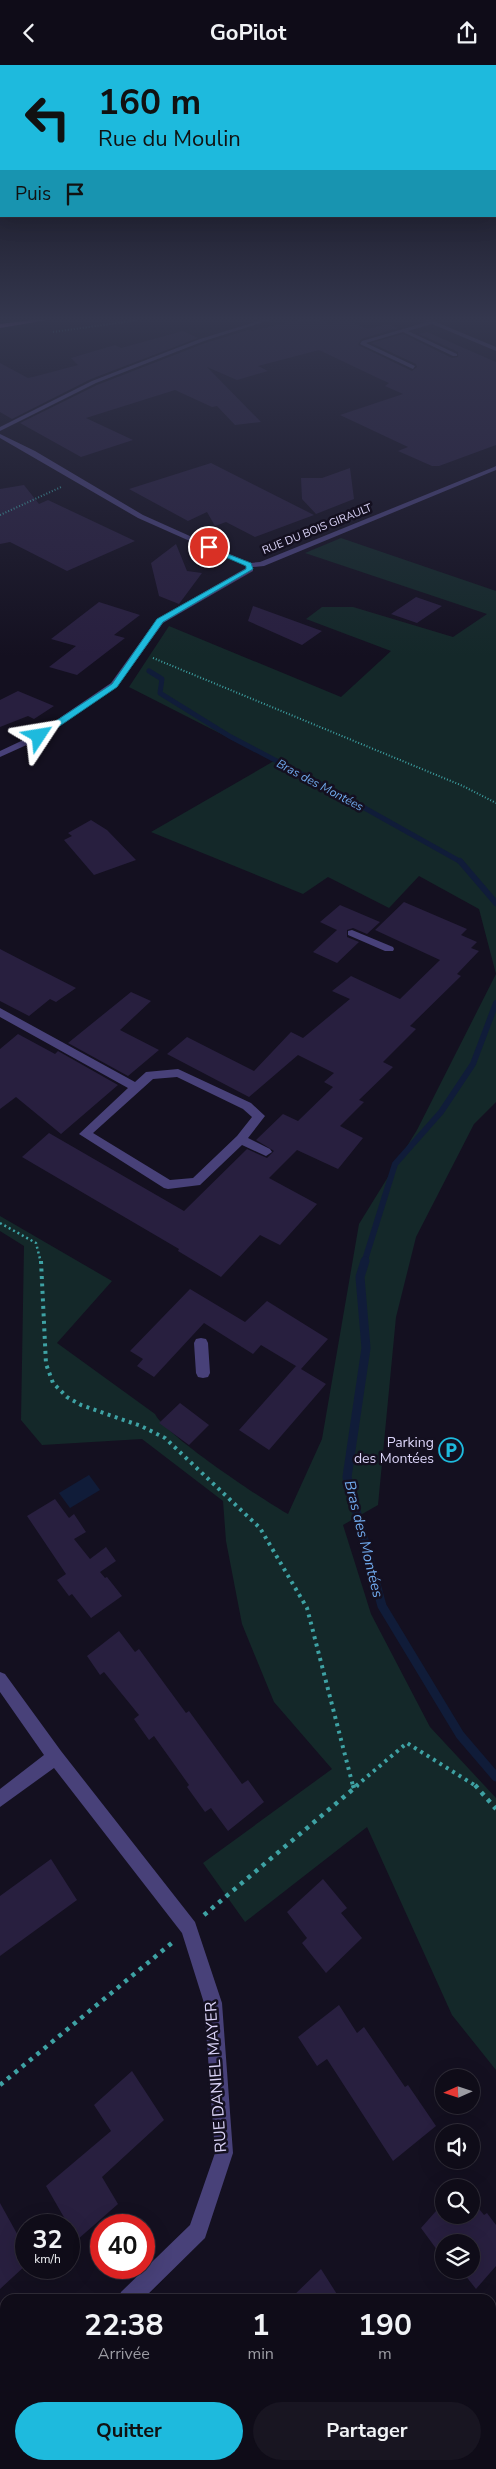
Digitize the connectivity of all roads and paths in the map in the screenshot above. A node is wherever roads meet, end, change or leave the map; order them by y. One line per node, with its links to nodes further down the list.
1 (0, 435): 3 (street)
2 (496, 468): 5 (street, RUE DU BOIS GIRAULT)
3 (75, 481): 4 (path); 5 (street)
4 (0, 515)
5 (249, 565): 6 (street, RUE DU BOIS GIRAULT)
6 (138, 652): 7 (street, RUE DU BOIS GIRAULT); 8 (path)
7 (0, 754)
8 (496, 803)
9 (352, 933): 10 (street)
10 (389, 949)
11 (0, 1011): 12 (street)
12 (134, 1087): 13 (street); 13 (street)
13 (241, 1139): 14 (street)
14 (266, 1152)
15 (0, 1223): 20 (path)
16 (201, 1343): 17 (street)
17 (203, 1373)
18 (0, 1679): 19 (street, RUE DANIEL MAYER)
19 (55, 1757): 21 (street); 23 (street, RUE DANIEL MAYER)
20 (354, 1788): 22 (path); 23 (path)
21 (0, 1799)
22 (496, 1809)
23 (189, 1928): 24 (path); 25 (street, RUE DANIEL MAYER)
24 (0, 2085)
25 (133, 2294)

